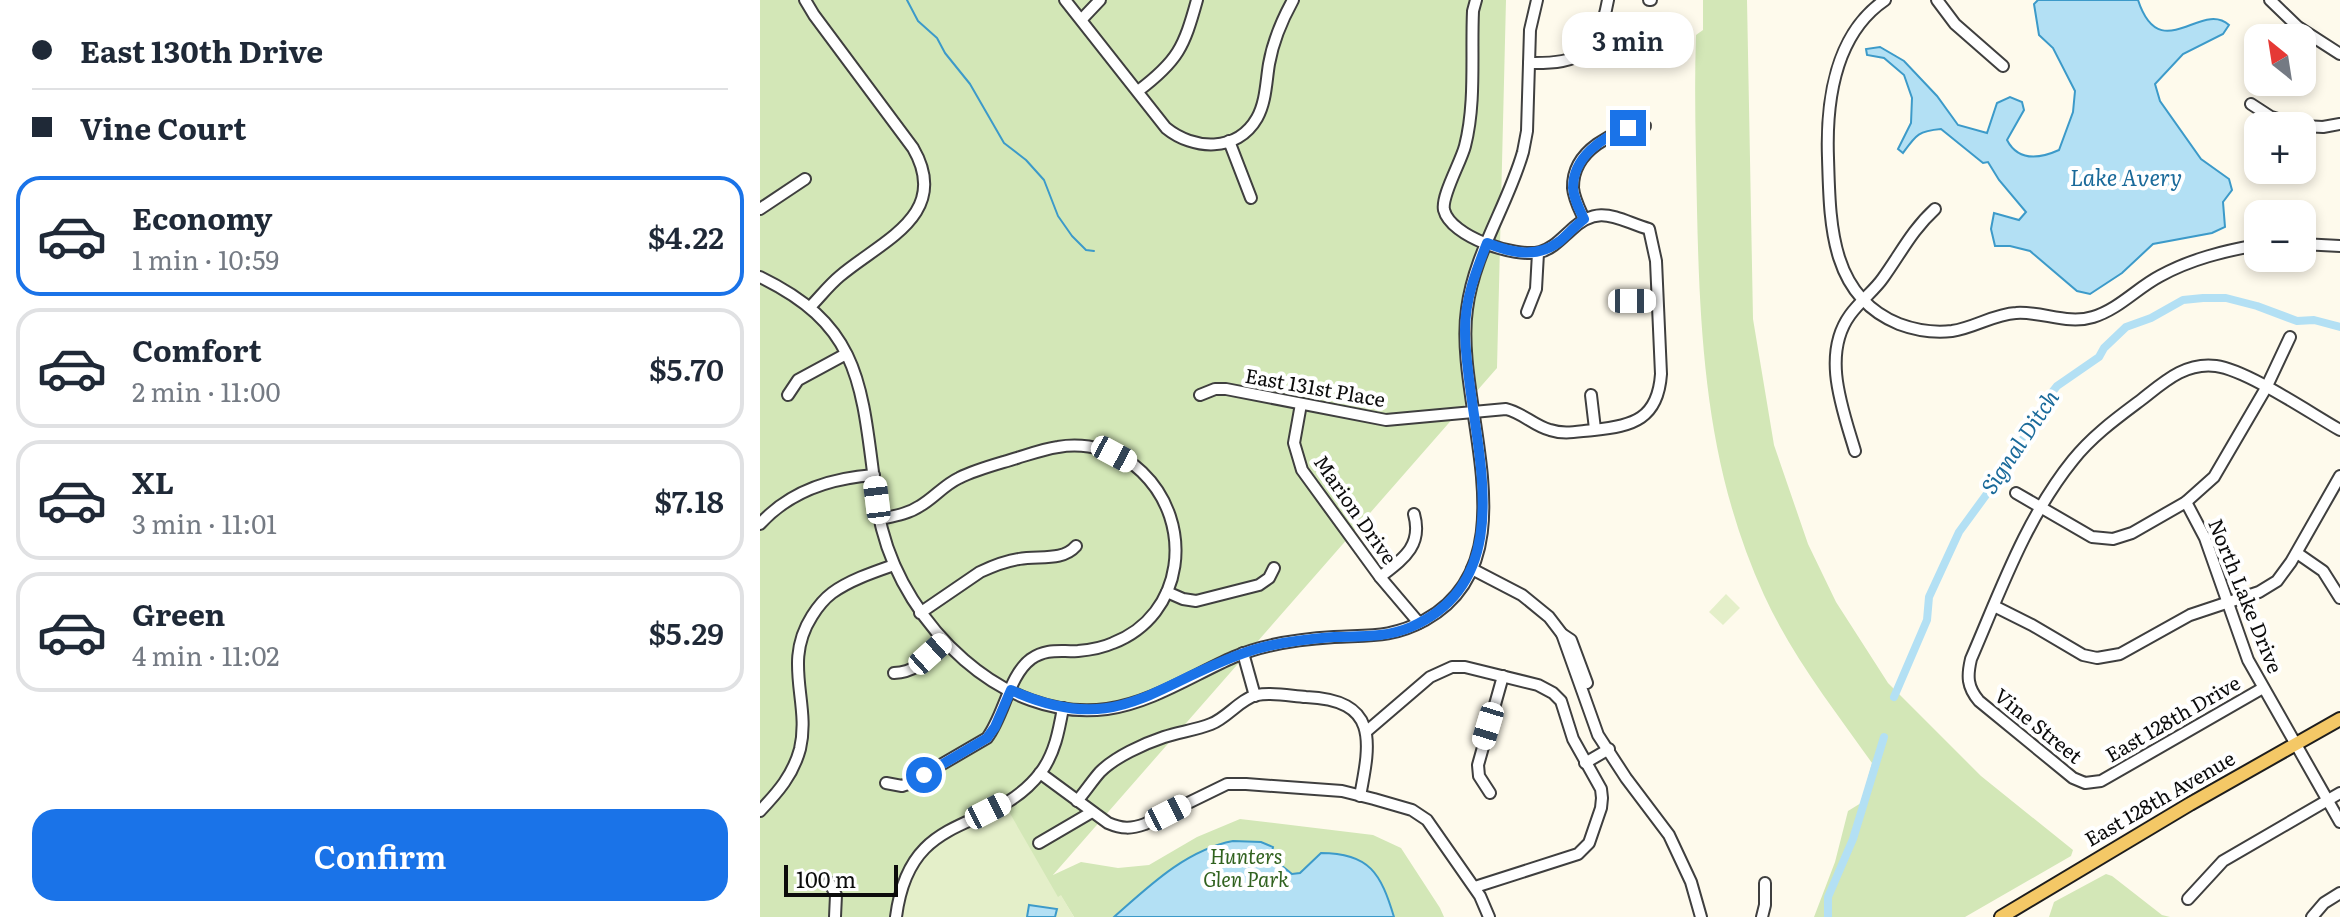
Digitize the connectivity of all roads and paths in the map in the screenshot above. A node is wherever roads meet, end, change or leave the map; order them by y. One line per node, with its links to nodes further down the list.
1 (805, 0): 37 (street)
2 (1065, 0): 12 (street)
3 (1100, 0): 12 (street)
4 (1197, 0): 16 (street)
5 (1293, 0): 22 (street)
6 (1476, 0): 28 (street)
7 (1537, 0): 14 (street)
8 (1608, 0): 14 (street)
9 (1885, 0): 36 (street)
10 (1937, 0): 15 (street)
11 (2270, 0): 13 (street)
12 (1082, 19): 16 (street)
13 (2340, 54)
14 (1529, 63): 28 (street)
15 (2003, 66)
16 (1138, 91): 22 (street)
17 (2251, 104): 18 (street)
18 (2263, 112)
19 (2340, 124): 21 (street)
20 (1645, 126): 27 (street)
21 (2316, 127)
22 (1229, 141): 24 (street)
23 (805, 179): 25 (street)
24 (1251, 198)
25 (760, 209)
26 (1935, 209): 36 (street)
27 (1584, 219): 32 (street); 35 (street, East 131st Place)
28 (1487, 243): 32 (street); 46 (street)
29 (2316, 245): 30 (street)
30 (2340, 246)
31 (2244, 248): 36 (street)
32 (1538, 253): 38 (street)
33 (760, 277): 37 (street)
34 (1632, 301): 35 (street)
35 (1657, 301): 48 (street, East 131st Place)
36 (1864, 302): 49 (street)
37 (810, 307): 40 (street)
38 (1527, 312)
39 (2290, 337): 41 (street)
40 (846, 354): 42 (street); 50 (street)
41 (2266, 388): 47 (street); 53 (street); 54 (street)
42 (788, 395)
43 (1200, 395): 45 (street, East 131st Place)
44 (1591, 395): 48 (street)
45 (1301, 404): 46 (street, East 131st Place); 63 (street, Marion Drive)
46 (1472, 411): 48 (street, East 131st Place); 62 (street)
47 (2338, 424)
48 (1595, 429)
49 (1855, 451)
50 (874, 475): 56 (street); 57 (street)
51 (2340, 476): 59 (street)
52 (2016, 493): 54 (street)
53 (2186, 502): 54 (street); 66 (street, North Lake Drive)
54 (2041, 508): 67 (street)
55 (1414, 514): 63 (street)
56 (880, 519): 60 (street); 64 (street)
57 (760, 524)
58 (1076, 546): 68 (street)
59 (2297, 553): 65 (street); 66 (street)
60 (894, 565): 68 (street); 91 (street)
61 (1274, 568): 64 (street)
62 (1472, 569): 69 (street); 81 (street)
63 (1380, 577): 69 (street, Marion Drive)
64 (1167, 592): 75 (street)
65 (2340, 598)
66 (2226, 603): 67 (street); 74 (street, North Lake Drive)
67 (1994, 606): 84 (street, Vine Street)
68 (920, 613): 70 (street)
69 (1419, 623): 71 (street)
70 (944, 642): 72 (street); 75 (street)
71 (1243, 653): 76 (street); 77 (street)
72 (894, 673)
73 (1503, 676): 79 (street); 82 (street); 86 (street)
74 (2263, 688): 80 (street, North Lake Drive); 84 (street, East 128th Drive)
75 (1011, 690): 77 (street); 85 (street)
76 (1255, 696): 79 (street); 90 (street)
77 (1063, 708): 83 (street)
78 (2340, 719): 80 (main road, East 128th Avenue)
79 (1367, 731): 88 (street)
80 (2295, 745): 89 (street, North Lake Drive); 100 (main road, East 128th Avenue)
81 (1609, 749): 82 (street); 104 (street)
82 (1585, 763): 97 (street)
83 (1040, 773): 90 (street); 102 (street)
84 (2101, 781)
85 (886, 783)
86 (1490, 793)
87 (2340, 793): 89 (street)
88 (1360, 796): 92 (street); 97 (street)
89 (2327, 800): 93 (street, North Lake Drive); 99 (street)
90 (1077, 801): 92 (street)
91 (760, 811)
92 (1092, 812): 94 (street)
93 (2340, 822)
94 (1039, 843)
95 (829, 882): 101 (street)
96 (1765, 883): 105 (street)
97 (1475, 887): 103 (street)
98 (2340, 893): 107 (street)
99 (2188, 899)
100 (2018, 913): 106 (main road, East 128th Avenue)
101 (835, 917)
102 (896, 917)
103 (1489, 917)
104 (1701, 917)
105 (1762, 917)
106 (2001, 917)
107 (2312, 917)

